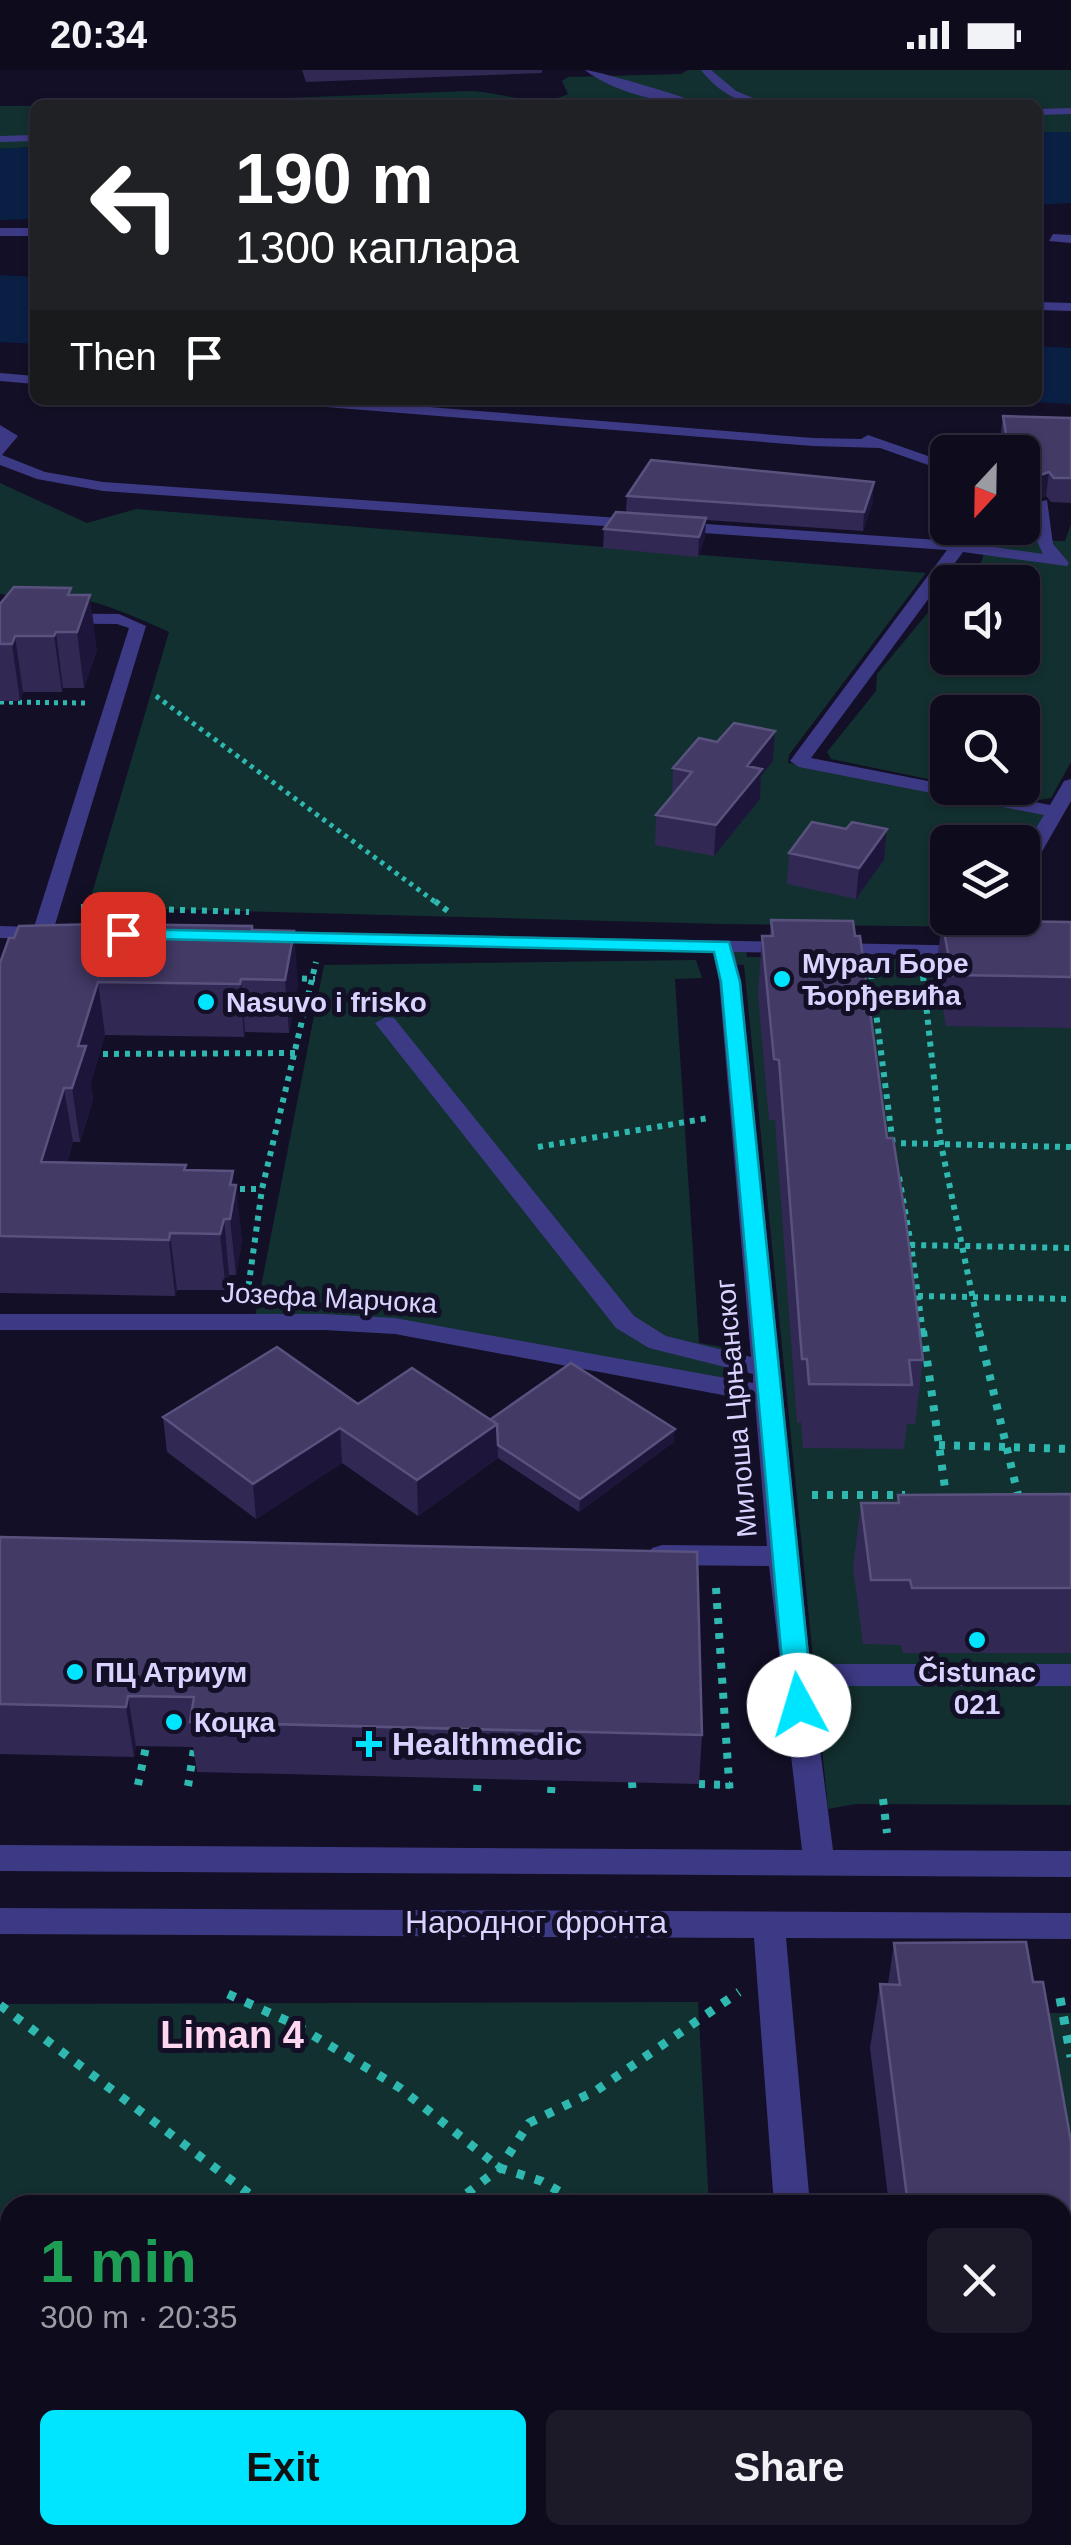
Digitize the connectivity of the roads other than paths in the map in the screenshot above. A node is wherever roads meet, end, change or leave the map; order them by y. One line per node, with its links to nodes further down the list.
1 (590, 70): 3 (street)
2 (706, 70): 4 (street)
3 (680, 100)
4 (746, 100)
5 (1071, 111): 6 (street)
6 (1042, 112)
7 (4, 135): 8 (street)
8 (30, 138)
9 (0, 232): 10 (street)
10 (30, 232)
11 (1053, 238): 12 (street)
12 (1071, 239)
13 (1042, 306): 14 (street)
14 (1071, 307)
15 (0, 377): 16 (street)
16 (30, 380)
17 (351, 405): 20 (street)
18 (0, 429): 21 (street)
19 (842, 430): 20 (street)
20 (882, 444): 23 (street)
21 (0, 451)
22 (0, 459): 26 (street)
23 (930, 461)
24 (1042, 503): 27 (street)
25 (958, 545): 26 (street)
26 (957, 548): 27 (street); 30 (street)
27 (1066, 564)
28 (0, 618): 33 (street)
29 (1071, 785): 30 (street)
30 (1055, 812): 31 (street)
31 (1040, 837)
32 (0, 932): 33 (street)
33 (42, 933): 34 (street)
34 (72, 933)
35 (242, 937): 37 (street)
36 (986, 944): 37 (street)
37 (722, 946): 40 (street, Милоша Црњанског)
38 (386, 1023): 40 (street)
39 (0, 1322): 40 (street, Јозефа Марчока)
40 (768, 1382): 42 (street, Милоша Црњанског)
41 (643, 1555): 42 (street)
42 (782, 1556): 44 (street, Милоша Црњанског)
43 (1071, 1674): 44 (street)
44 (796, 1675): 46 (street, Милоша Црњанског)
45 (0, 1858): 46 (street, Народног фронта)
46 (819, 1863): 47 (street, Народног фронта)
47 (1071, 1864)
48 (0, 1921): 49 (street, Народног фронта)
49 (770, 1923): 50 (street, Народног фронта); 51 (street)
50 (1071, 1926)
51 (791, 2195)

